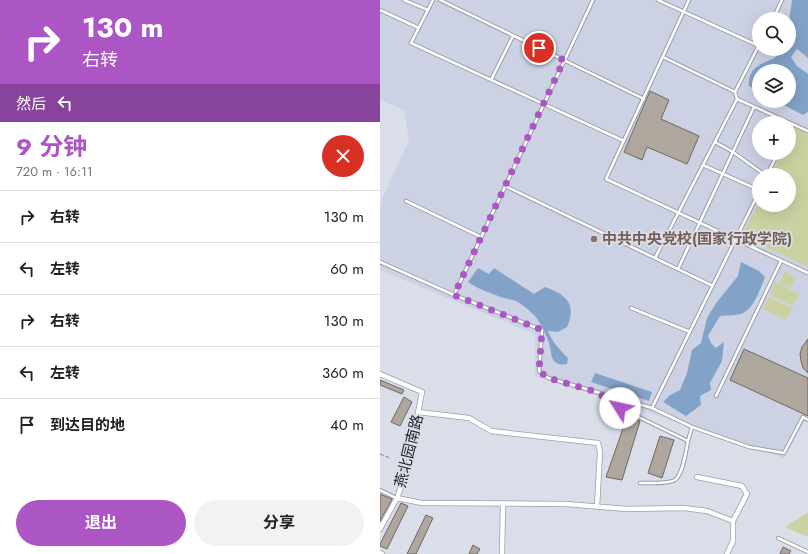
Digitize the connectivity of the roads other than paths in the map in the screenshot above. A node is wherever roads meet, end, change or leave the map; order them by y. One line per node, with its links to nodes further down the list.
1 (404, 0): 9 (lane)
2 (433, 0): 9 (lane)
3 (440, 0): 13 (lane)
4 (593, 0): 17 (lane)
5 (658, 0): 10 (lane)
6 (689, 0): 10 (lane)
7 (782, 0): 11 (lane)
8 (380, 10): 12 (lane)
9 (428, 10): 12 (lane)
10 (684, 12): 14 (lane); 16 (lane)
11 (776, 12)
12 (419, 28): 18 (lane)
13 (513, 36): 17 (lane); 18 (lane)
14 (752, 43)
15 (754, 56): 19 (lane)
16 (663, 57): 19 (lane); 20 (lane)
17 (564, 60): 20 (lane); 22 (lane)
18 (491, 80): 22 (lane)
19 (735, 92): 21 (lane)
20 (644, 99): 29 (lane)
21 (737, 99): 23 (lane); 30 (lane)
22 (544, 104): 29 (lane); 35 (lane)
23 (752, 106)
24 (754, 108): 31 (lane)
25 (756, 108): 26 (lane)
26 (775, 116)
27 (796, 125): 28 (lane)
28 (808, 130)
29 (624, 141): 39 (lane)
30 (715, 142): 31 (lane); 32 (lane)
31 (733, 152): 33 (lane); 34 (lane)
32 (703, 166): 34 (lane); 39 (lane)
33 (756, 168)
34 (722, 175): 36 (lane); 40 (lane)
35 (505, 186): 41 (lane); 43 (lane)
36 (752, 188)
37 (406, 201): 41 (lane)
38 (752, 206): 42 (lane)
39 (679, 213): 40 (lane); 43 (lane)
40 (700, 223): 42 (lane); 46 (lane)
41 (481, 237): 49 (lane)
42 (736, 240): 44 (lane); 48 (lane)
43 (655, 258): 46 (lane)
44 (781, 260): 47 (lane); 54 (lane)
45 (380, 262): 49 (lane)
46 (678, 269): 48 (lane)
47 (808, 273)
48 (713, 286): 51 (lane)
49 (454, 295): 53 (lane)
50 (631, 308): 51 (lane)
51 (690, 332): 55 (lane)
52 (380, 374): 56 (street, 燕北园南路)
53 (597, 392): 55 (lane); 59 (lane)
54 (716, 396)
55 (652, 408): 58 (lane)
56 (418, 412): 63 (street, 燕北园南路); 65 (street)
57 (808, 420): 58 (lane)
58 (692, 427): 59 (lane)
59 (688, 441): 61 (lane)
60 (697, 477): 66 (street)
61 (640, 483)
62 (380, 490): 63 (lane)
63 (397, 498): 64 (street); 67 (street, 燕北园南路)
64 (503, 504): 65 (street); 70 (street)
65 (596, 507): 66 (street)
66 (733, 521): 71 (street)
67 (380, 529)
68 (778, 538): 69 (lane)
69 (808, 552)
70 (502, 554)
71 (727, 554)

